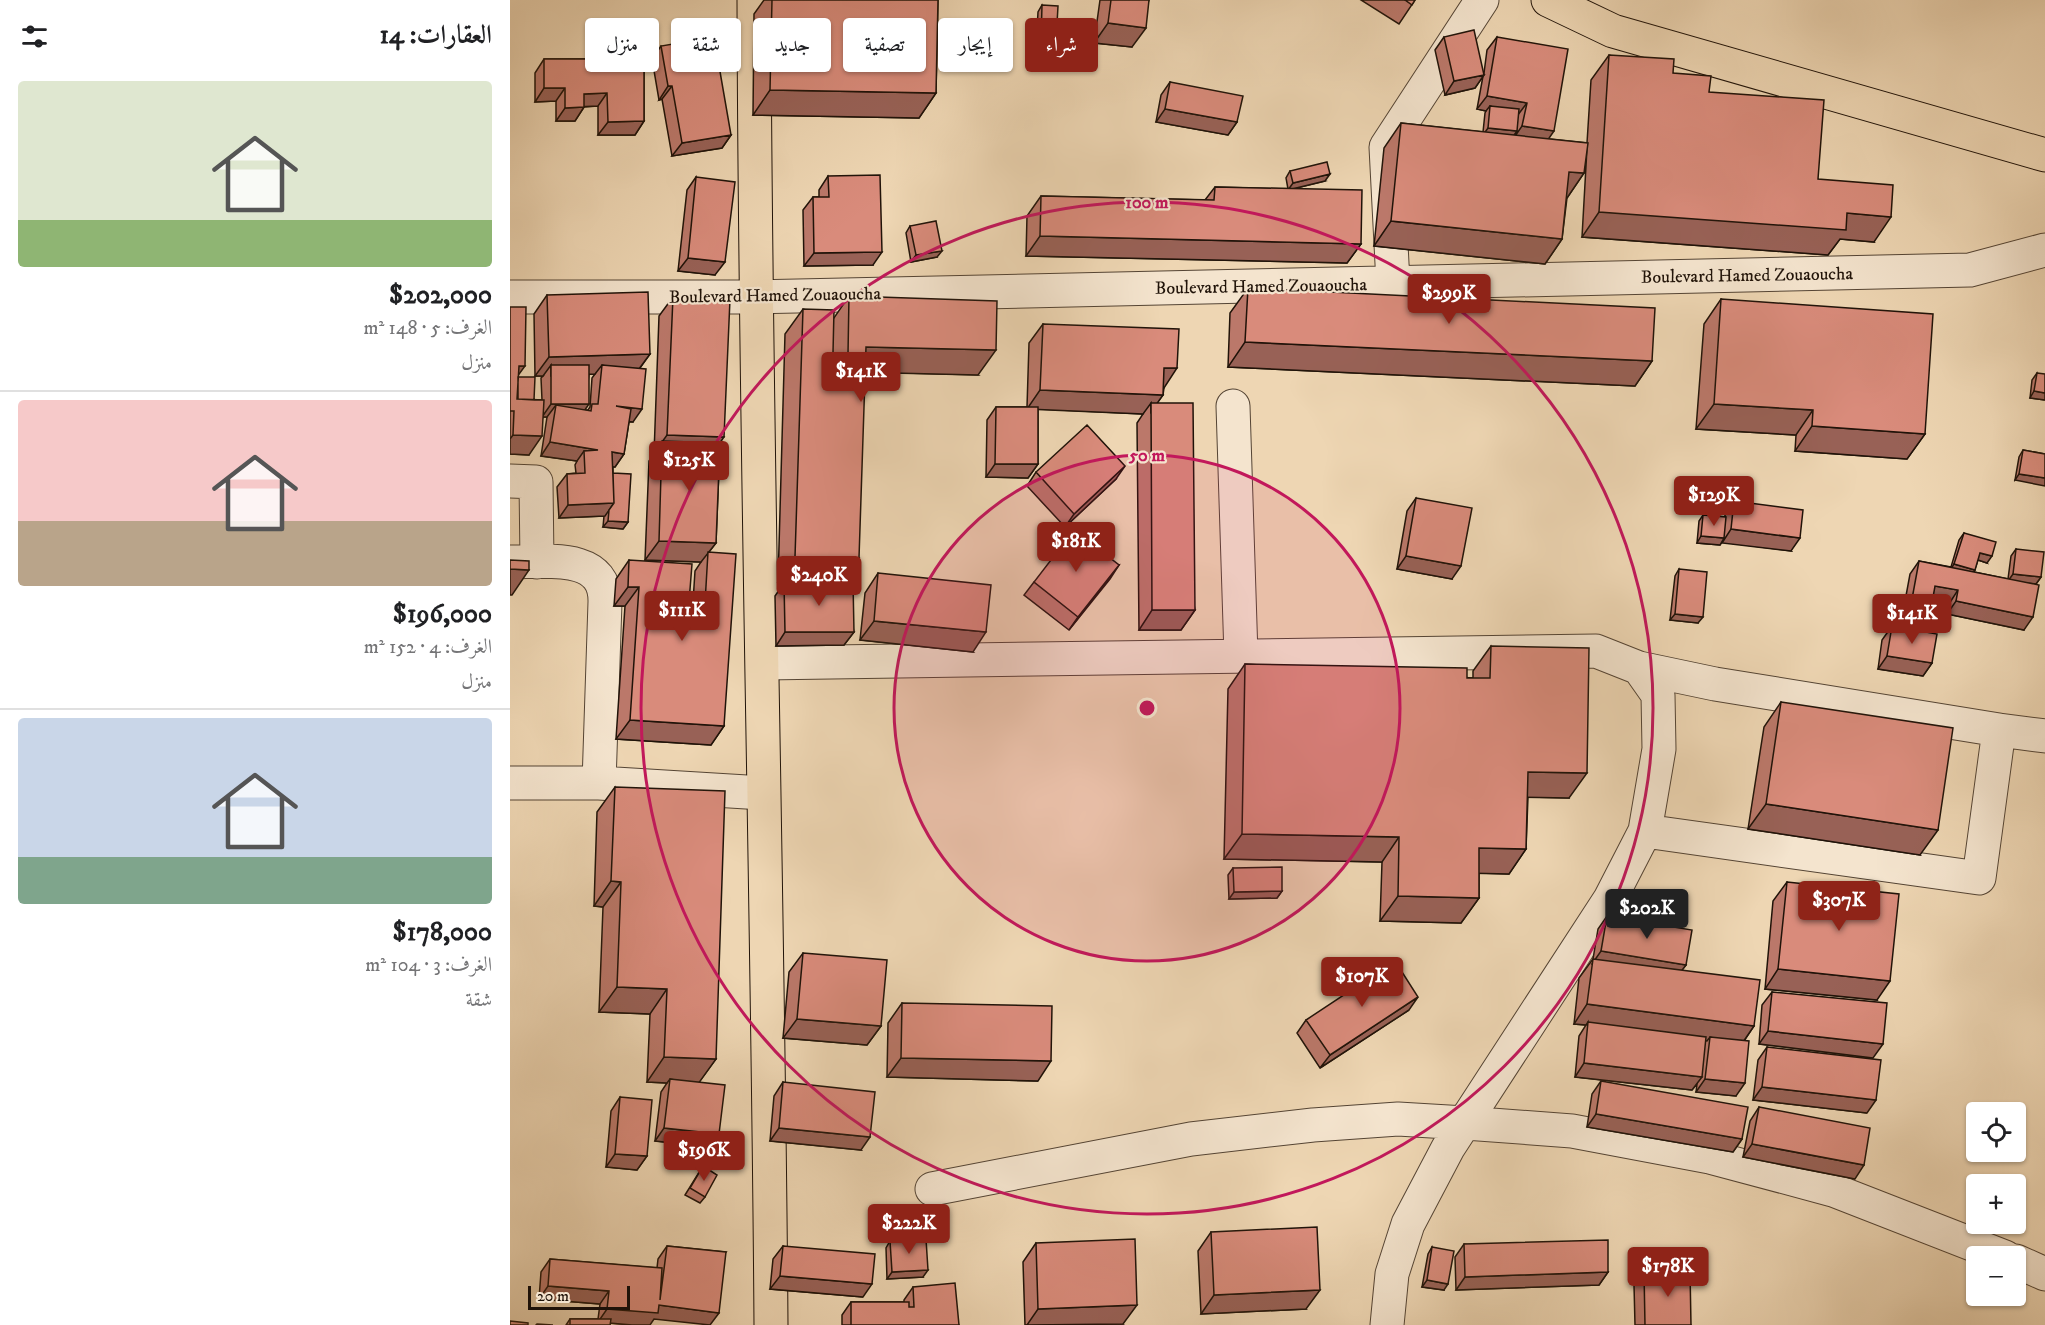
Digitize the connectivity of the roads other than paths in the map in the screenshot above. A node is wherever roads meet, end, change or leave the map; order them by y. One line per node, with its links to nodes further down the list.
1 (754, 0): 8 (main road)
2 (1482, 0): 6 (street)
3 (1548, 0): 4 (main road)
4 (2045, 155)
5 (2045, 250): 6 (street, Boulevard Hamed Zouaoucha)
6 (1393, 283): 8 (street, Boulevard Hamed Zouaoucha)
7 (510, 297): 8 (street, Boulevard Hamed Zouaoucha)
8 (755, 297): 13 (main road)
9 (1233, 406): 12 (street)
10 (510, 481): 11 (street)
11 (523, 562): 18 (street)
12 (1240, 656): 13 (street); 14 (street)
13 (764, 663): 19 (main road)
14 (1639, 668): 15 (street); 20 (street)
15 (2000, 730): 16 (street); 20 (street)
16 (2045, 735)
17 (510, 783): 18 (street)
18 (599, 783): 19 (street)
19 (764, 793): 26 (main road)
20 (1646, 831): 21 (street)
21 (1465, 1123): 22 (street); 23 (street); 27 (street)
22 (932, 1189)
23 (1977, 1246)
24 (2026, 1265): 25 (street)
25 (2045, 1274)
26 (771, 1325)
27 (1387, 1325)

